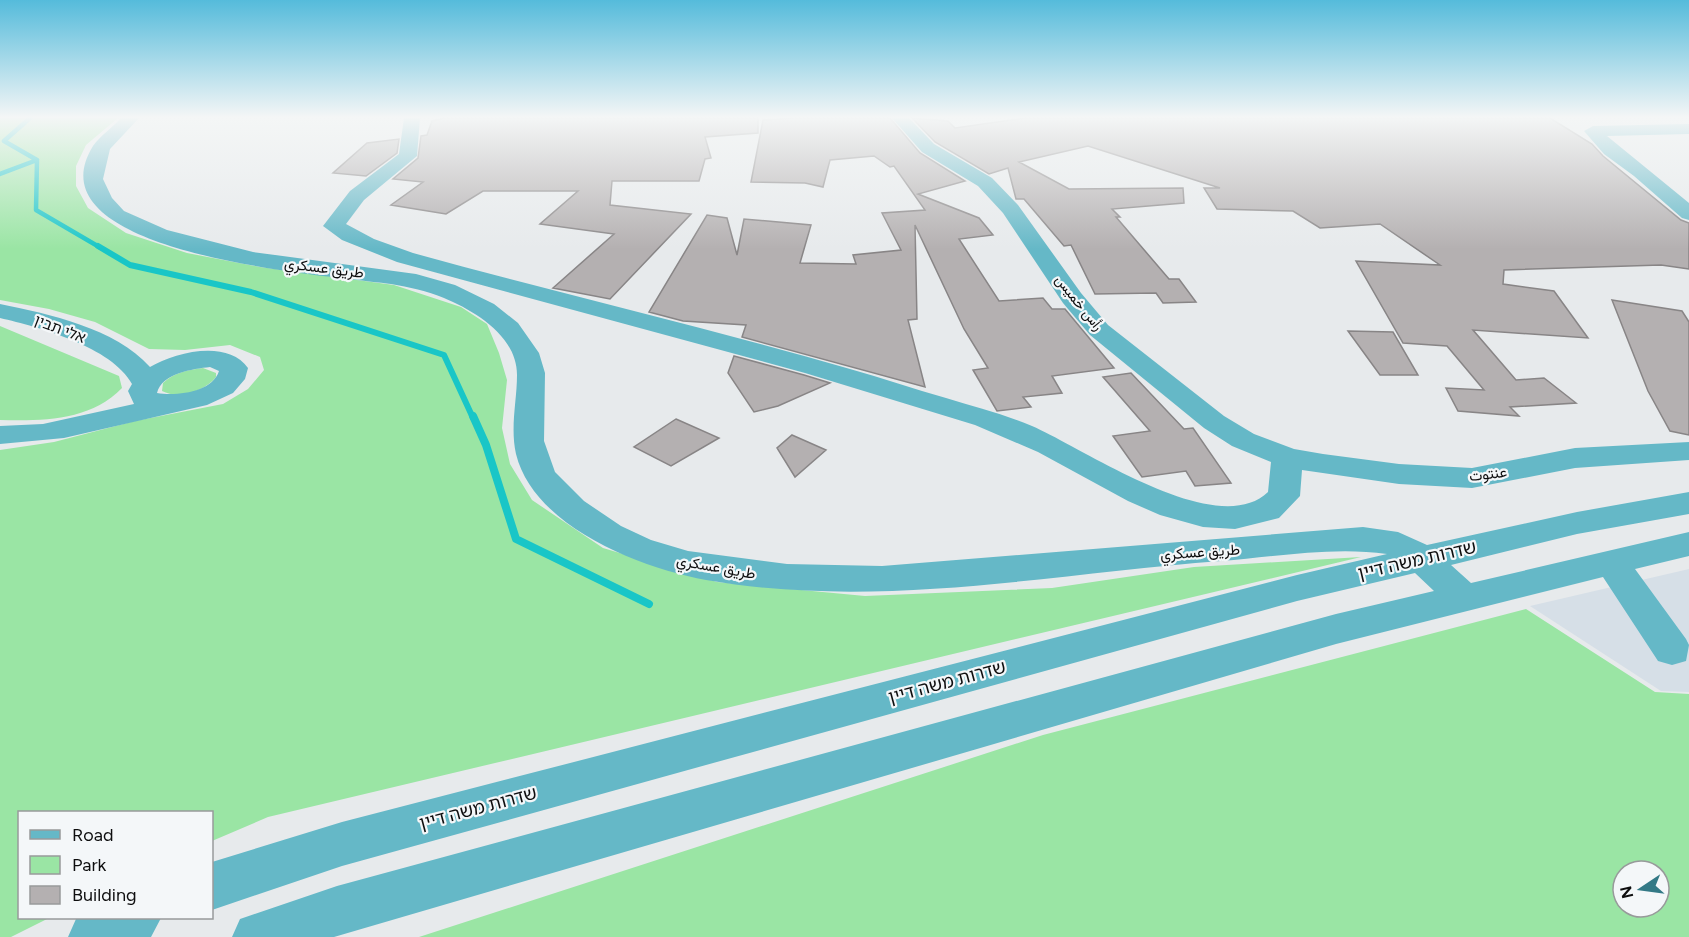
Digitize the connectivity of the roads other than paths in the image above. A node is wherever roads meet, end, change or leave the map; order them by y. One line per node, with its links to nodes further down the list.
1 (96, 162): 17 (street, طريق عسكري)
2 (400, 162): 14 (street)
3 (951, 162): 14 (street, رأس خميس)
4 (1627, 162): 5 (street)
5 (1689, 213)
6 (0, 311): 7 (street, אלי תבין)
7 (117, 354): 8 (street, אלי תבין); 9 (street, אלי תבין)
8 (197, 360): 9 (street); 10 (street)
9 (144, 388): 10 (street); 11 (street)
10 (180, 403): 11 (street)
11 (92, 421): 12 (street)
12 (0, 435)
13 (1689, 451): 14 (street, عنتوت)
14 (1287, 457)
15 (1689, 503): 17 (street, שדרות משה דיין)
16 (1689, 544): 18 (street)
17 (1420, 558): 19 (street, طريق عسكري); 21 (street, שדרות משה דיין)
18 (1610, 561): 19 (street); 20 (street)
19 (1462, 596): 24 (street)
20 (1672, 650)
21 (213, 886)
22 (134, 919): 23 (street)
23 (94, 937)
24 (258, 937)

